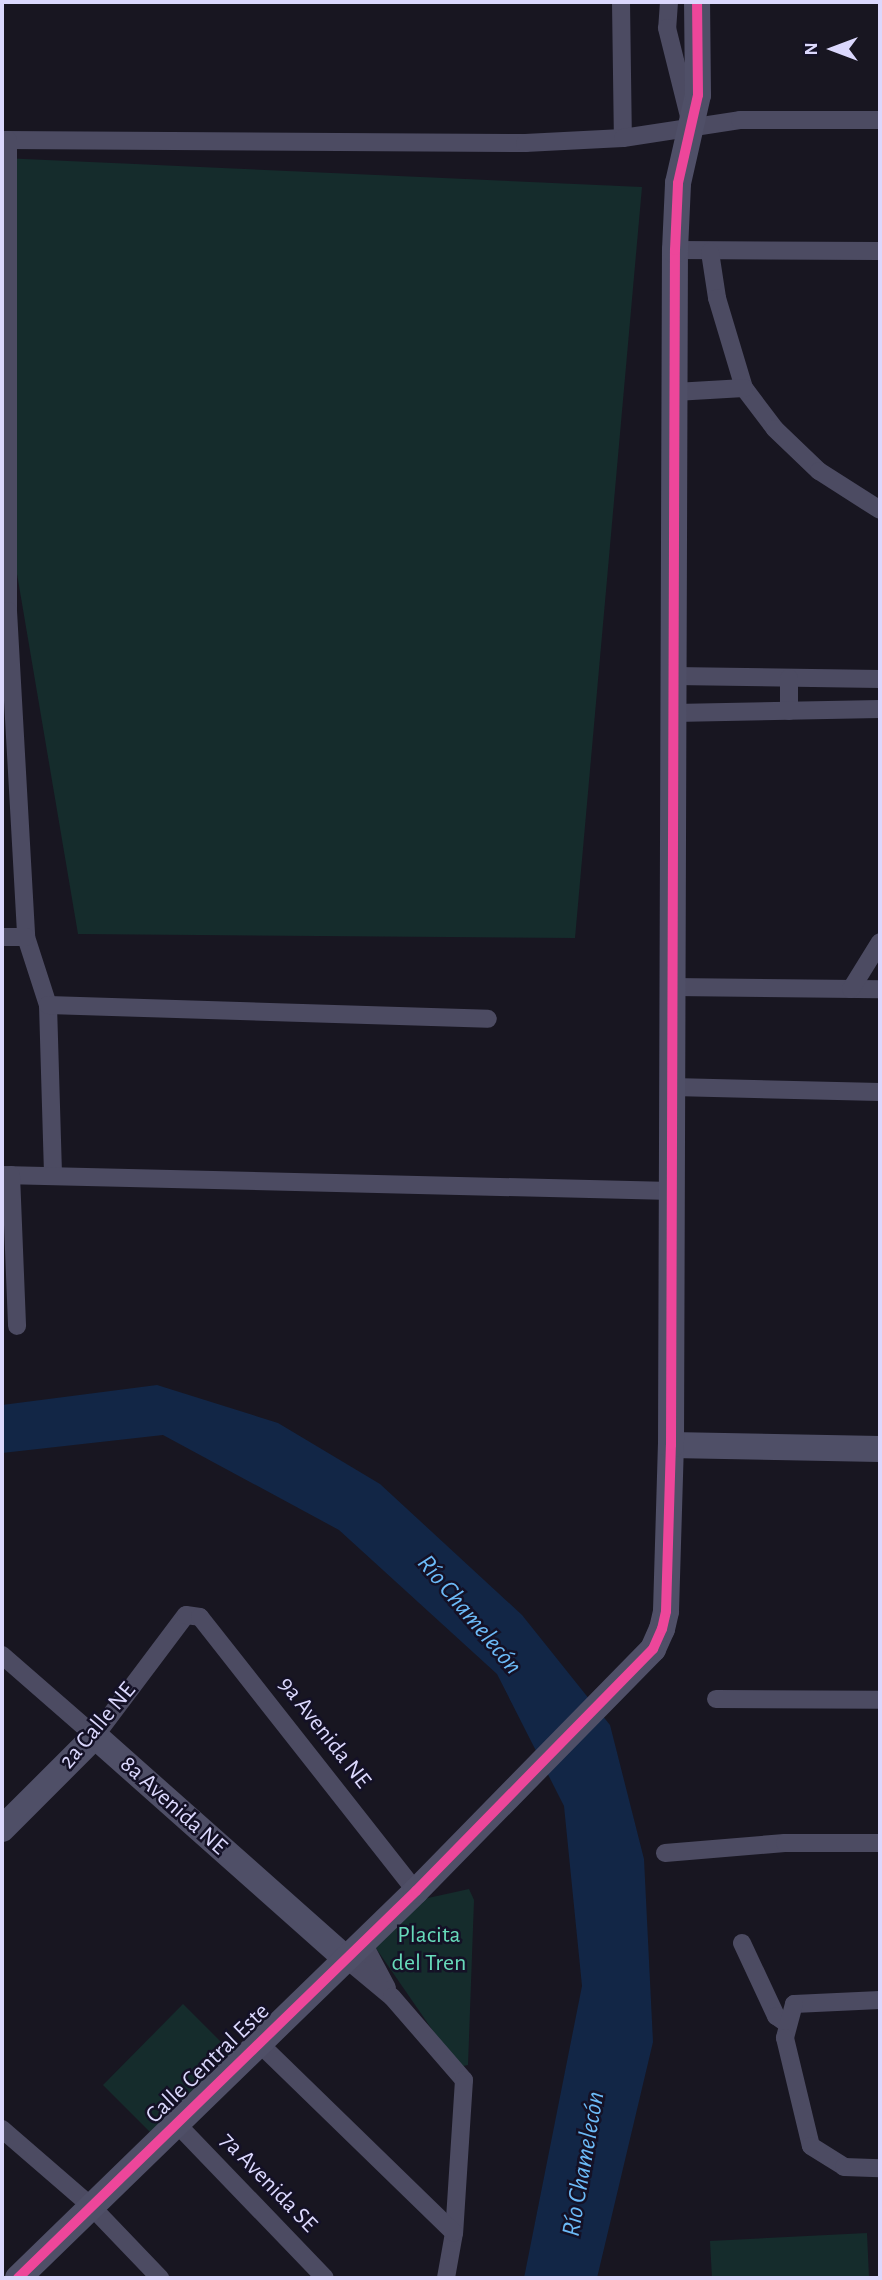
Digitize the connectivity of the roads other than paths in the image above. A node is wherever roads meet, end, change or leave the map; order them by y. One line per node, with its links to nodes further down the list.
1 (621, 2): 6 (street)
2 (669, 2): 5 (street)
3 (697, 2): 5 (street, Calle Central Este)
4 (880, 120): 5 (street)
5 (692, 127): 6 (street); 8 (street, Calle Central Este)
6 (623, 138): 7 (street)
7 (5, 140): 13 (street)
8 (675, 250): 10 (street); 12 (street, Calle Central Este)
9 (880, 251): 10 (street)
10 (710, 252): 11 (street)
11 (744, 388): 12 (street); 14 (street)
12 (675, 393): 15 (street, Calle Central Este)
13 (4, 481): 22 (street)
14 (880, 510)
15 (674, 676): 16 (street); 20 (street, Calle Central Este)
16 (789, 678): 17 (street); 19 (street)
17 (880, 679)
18 (880, 709): 19 (street)
19 (789, 711): 20 (street)
20 (674, 713): 24 (street, Calle Central Este)
21 (2, 937): 22 (street)
22 (26, 937): 27 (street)
23 (880, 942): 25 (street)
24 (673, 987): 25 (street); 29 (street, Calle Central Este)
25 (851, 989): 26 (street)
26 (880, 989)
27 (48, 1005): 28 (street); 32 (street)
28 (488, 1019)
29 (673, 1087): 30 (street); 33 (street, Calle Central Este)
30 (880, 1092)
31 (6, 1175): 32 (street); 34 (street)
32 (53, 1175): 33 (street)
33 (672, 1191): 35 (street, Calle Central Este)
34 (17, 1326)
35 (671, 1445): 36 (street); 45 (street, Calle Central Este)
36 (880, 1449)
37 (186, 1615): 41 (street, 2a Calle NE); 45 (street, 9a Avenida NE)
38 (2, 1655): 41 (street, 8a Avenida NE)
39 (716, 1699): 40 (street)
40 (880, 1699)
41 (94, 1736): 42 (street, 2a Calle NE); 47 (street, 8a Avenida NE)
42 (2, 1829)
43 (880, 1843): 44 (street)
44 (665, 1853)
45 (421, 1885): 47 (street, Calle Central Este)
46 (742, 1942): 49 (street)
47 (353, 1950): 50 (street, Calle Central Este); 55 (street)
48 (880, 2000): 49 (street)
49 (786, 2022): 53 (street)
50 (261, 2045): 51 (street, Calle Central Este); 55 (street)
51 (175, 2122): 54 (street, Calle Central Este); 58 (street, 7a Avenida SE)
52 (2, 2129): 54 (street)
53 (880, 2168)
54 (91, 2206): 56 (street, Calle Central Este); 57 (street)
55 (454, 2233): 59 (street)
56 (18, 2278)
57 (160, 2278)
58 (325, 2278)
59 (446, 2278)

